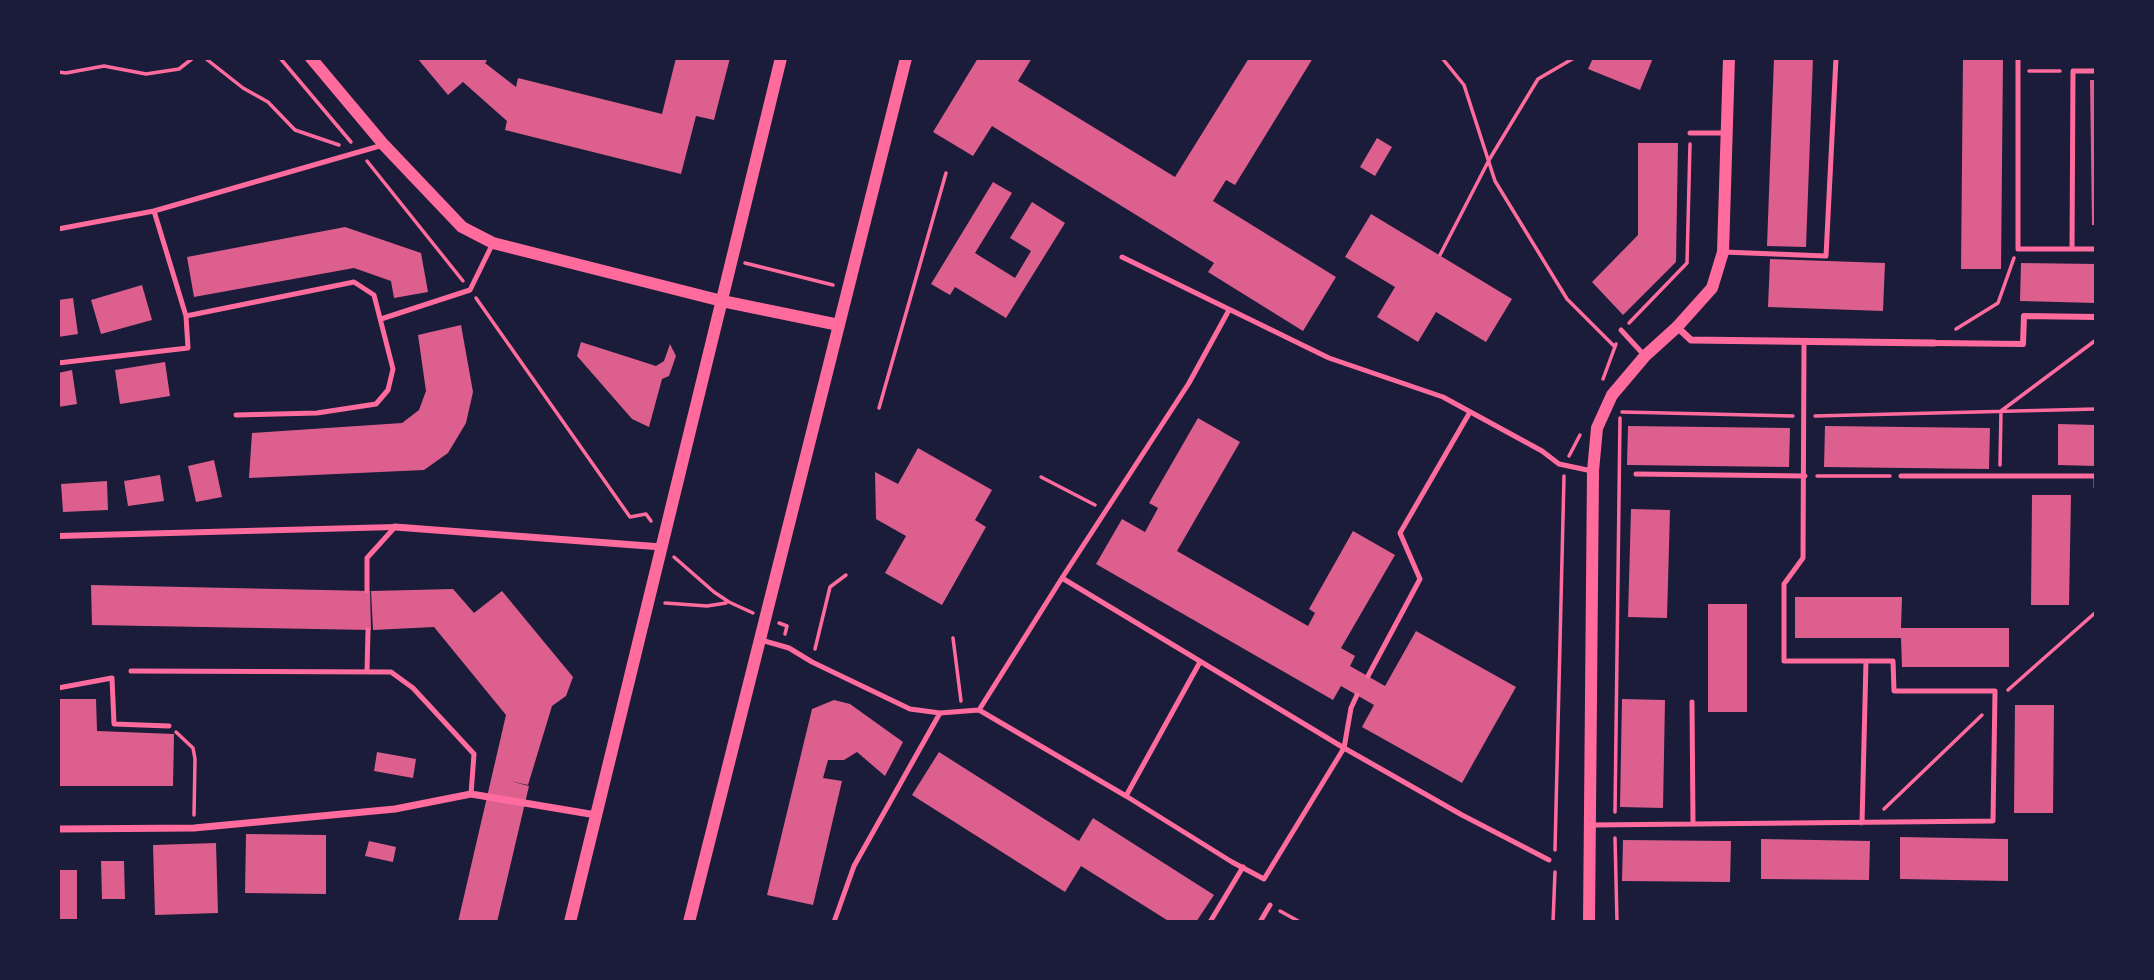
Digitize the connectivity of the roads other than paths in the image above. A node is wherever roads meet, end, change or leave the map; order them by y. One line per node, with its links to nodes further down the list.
1 (311, 58): 10 (street)
2 (780, 58): 18 (street)
3 (906, 58): 23 (street)
4 (1729, 58): 9 (street)
5 (1836, 58): 16 (lane)
6 (2018, 58): 14 (lane)
7 (2096, 71): 14 (lane)
8 (1690, 133): 9 (lane)
9 (1726, 134): 16 (street)
10 (384, 145): 11 (lane); 13 (street)
11 (154, 211): 12 (lane); 20 (lane)
12 (58, 229)
13 (493, 243): 18 (street); 22 (lane)
14 (2072, 249): 15 (lane)
15 (2096, 249)
16 (1723, 252): 24 (street)
17 (1122, 257): 19 (lane)
18 (722, 301): 23 (street); 40 (street)
19 (1229, 310): 30 (lane); 41 (lane)
20 (186, 316): 22 (lane); 29 (lane)
21 (2096, 317): 27 (street)
22 (381, 319): 31 (lane)
23 (839, 325): 44 (street)
24 (1676, 327): 26 (street); 28 (street)
25 (1621, 330): 28 (lane)
26 (1804, 343): 27 (street); 34 (lane)
27 (1934, 343)
28 (1645, 356): 32 (street)
29 (58, 363)
30 (1470, 412): 32 (lane); 49 (lane)
31 (236, 415)
32 (1593, 471): 62 (street)
33 (1636, 474): 34 (lane)
34 (1805, 476): 45 (lane)
35 (1901, 476): 36 (lane)
36 (2096, 476): 37 (lane)
37 (2096, 487)
38 (395, 527): 39 (street); 40 (street); 42 (lane)
39 (58, 536)
40 (662, 544): 59 (street)
41 (1062, 578): 46 (lane); 53 (lane)
42 (367, 592)
43 (368, 630): 48 (lane)
44 (760, 640): 54 (lane); 69 (street)
45 (1866, 661): 60 (lane); 60 (lane)
46 (1200, 662): 56 (lane); 58 (lane)
47 (131, 671): 48 (lane)
48 (367, 672): 57 (lane)
49 (1368, 676)
50 (58, 688): 55 (lane)
51 (1357, 695): 56 (lane)
52 (1692, 702): 61 (lane)
53 (979, 710): 54 (lane); 58 (lane)
54 (940, 713): 70 (lane)
55 (169, 726)
56 (1344, 748): 64 (lane); 65 (lane)
57 (471, 794): 59 (street); 63 (street)
58 (1126, 796): 65 (lane)
59 (596, 815): 67 (street)
60 (1862, 822): 61 (lane)
61 (1693, 824): 62 (lane)
62 (1589, 825): 73 (street)
63 (58, 829)
64 (1549, 860)
65 (1243, 867): 71 (lane)
66 (1270, 905): 72 (lane)
67 (570, 921): 68 (street)
68 (584, 922)
69 (689, 922)
70 (834, 922)
71 (1210, 922)
72 (1260, 922)
73 (1589, 922)

